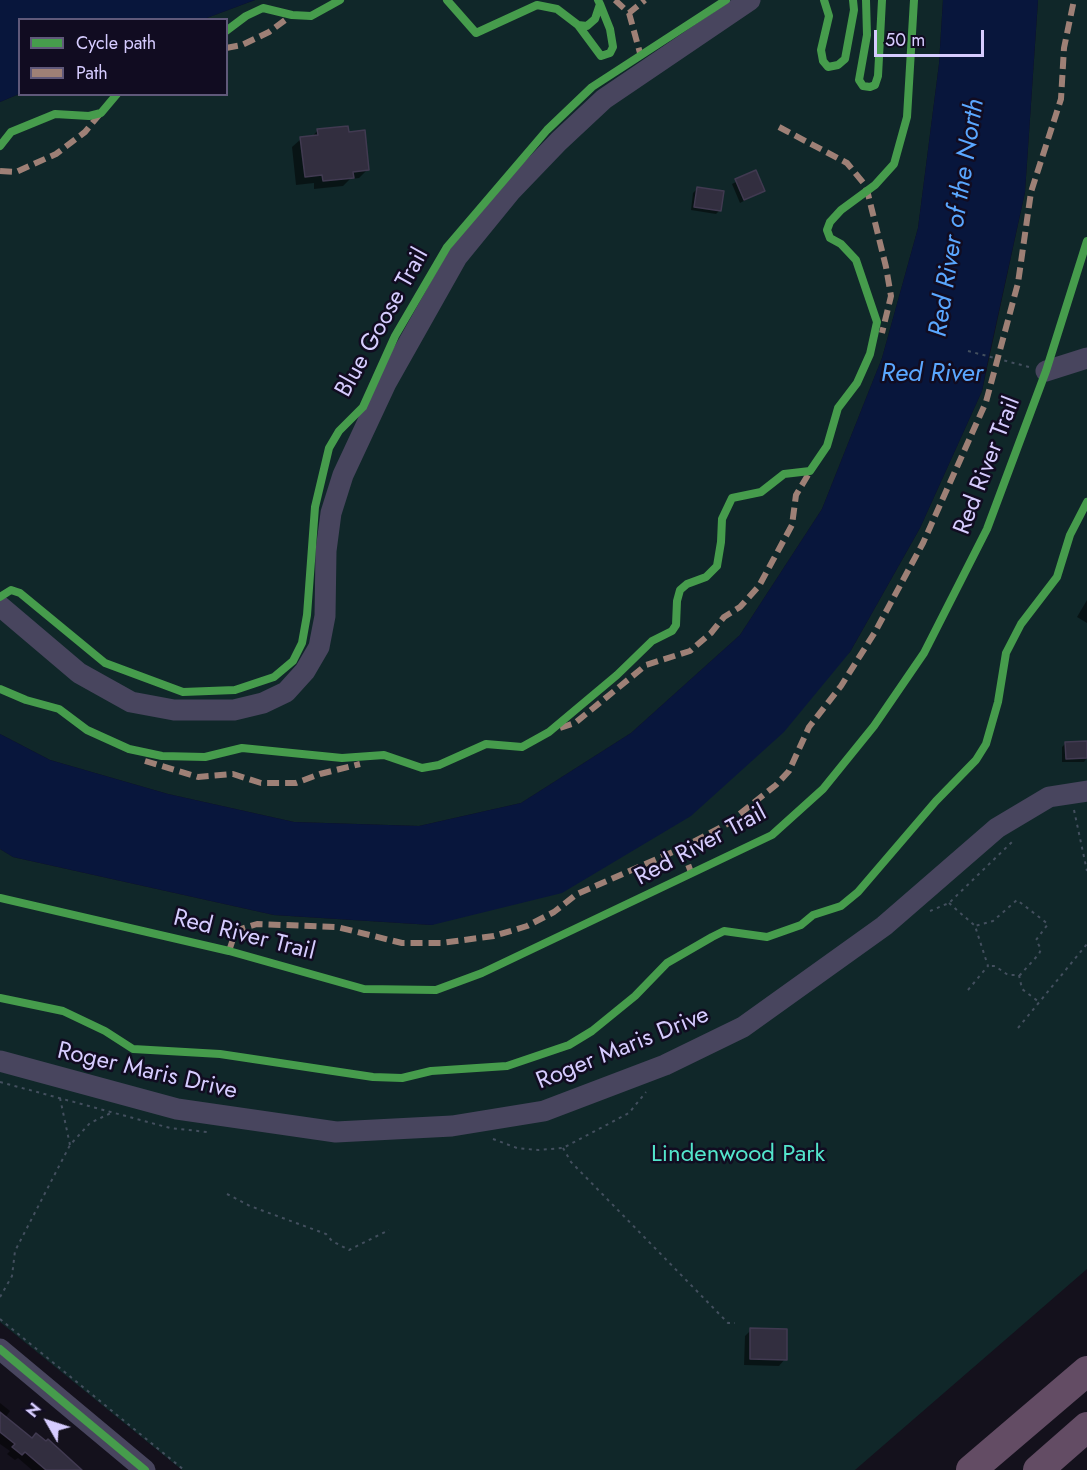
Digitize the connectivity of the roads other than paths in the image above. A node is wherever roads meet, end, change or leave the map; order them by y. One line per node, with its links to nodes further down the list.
1 (750, 0): 4 (street)
2 (1087, 358): 3 (street)
3 (1046, 371)
4 (0, 606)
5 (1080, 792): 6 (street, Roger Maris Drive)
6 (0, 1061)
7 (0, 1349): 10 (street)
8 (1087, 1371): 11 (highway)
9 (1087, 1427): 12 (highway)
10 (145, 1470)
11 (971, 1470)
12 (1038, 1470)

